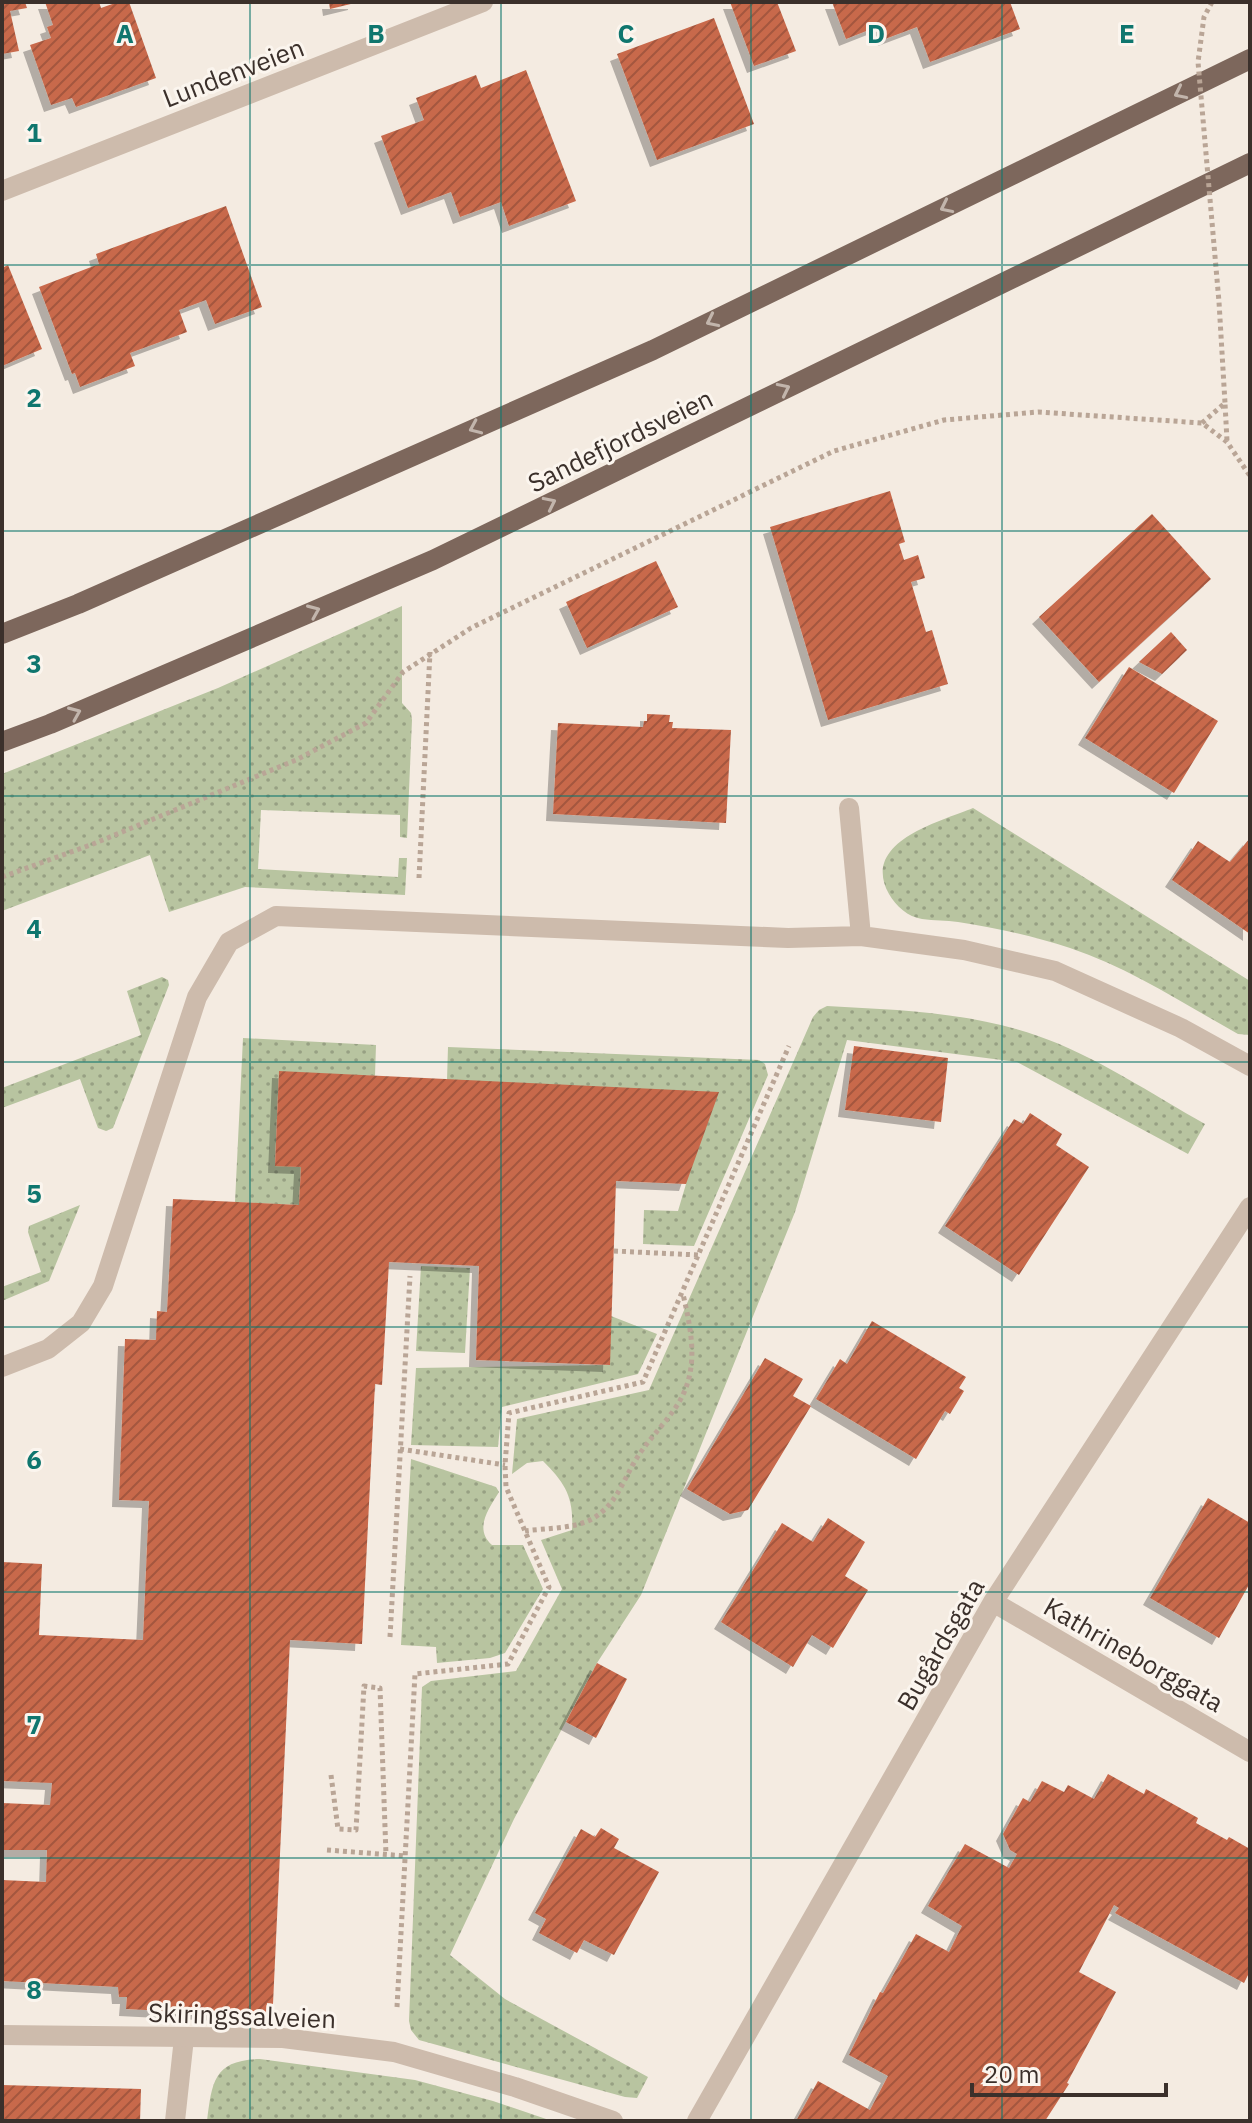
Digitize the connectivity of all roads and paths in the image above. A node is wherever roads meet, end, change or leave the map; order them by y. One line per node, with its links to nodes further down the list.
1 (483, 2): 5 (street, Lundenveien)
2 (1212, 2): 6 (path, bridge)
3 (1250, 59): 10 (main road, one-way to 10)
4 (1250, 163): 12 (main road, Sandefjordsveien, one-way to 4)
5 (2, 191)
6 (1225, 403): 7 (path); 8 (path)
7 (1202, 423): 8 (path); 11 (path)
8 (1227, 442): 9 (path)
9 (1250, 476)
10 (2, 634)
11 (430, 652): 14 (path); 15 (path)
12 (2, 742)
13 (849, 808): 16 (street)
14 (2, 877)
15 (416, 922): 16 (street); 24 (street)
16 (861, 936): 18 (street)
17 (789, 1046): 21 (path)
18 (1250, 1066)
19 (1250, 1207): 28 (street, Bugårdsgata)
20 (614, 1251): 21 (path)
21 (699, 1255): 23 (path)
22 (410, 1276): 25 (path)
23 (682, 1293): 26 (path); 27 (path)
24 (2, 1367)
25 (400, 1449): 26 (path); 29 (path)
26 (505, 1465): 27 (path)
27 (525, 1531): 34 (path)
28 (993, 1602): 30 (street, Kathrineborggata); 40 (street, Bugårdsgata)
29 (390, 1637)
30 (1250, 1752)
31 (331, 1775): 33 (path)
32 (327, 1850): 33 (path)
33 (386, 1855): 34 (path)
34 (406, 1856): 37 (path)
35 (2, 2035): 36 (street, Skiringssalveien)
36 (184, 2038): 37 (street, Skiringssalveien); 38 (street)
37 (394, 2052): 39 (street, Skiringssalveien)
38 (175, 2121)
39 (613, 2121)
40 (697, 2121)

